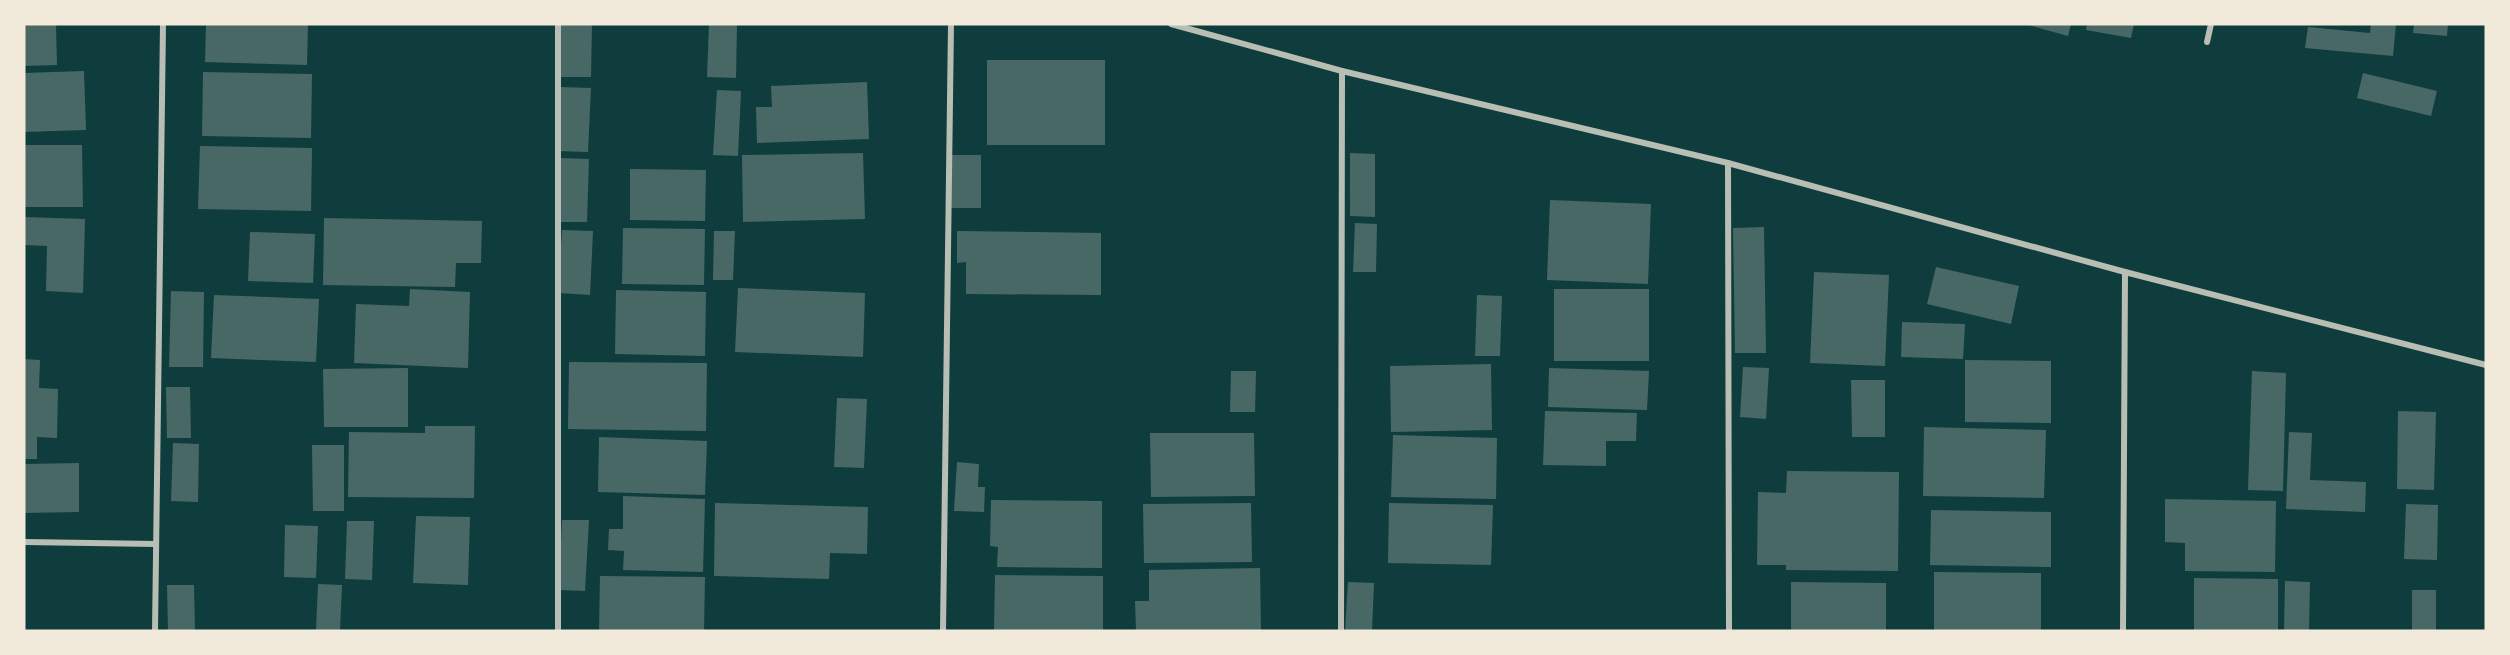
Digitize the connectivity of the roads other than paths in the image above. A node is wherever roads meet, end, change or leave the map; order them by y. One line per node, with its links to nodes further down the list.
1 (163, 24): 12 (street)
2 (558, 24): 14 (street)
3 (951, 24): 15 (street)
4 (1171, 24): 7 (street)
5 (2211, 24): 6 (street)
6 (2207, 42)
7 (1342, 71): 8 (street); 16 (street)
8 (1728, 163): 9 (street); 17 (street)
9 (2125, 272): 10 (street); 18 (street)
10 (2486, 365)
11 (24, 542): 12 (street)
12 (156, 544): 13 (street)
13 (155, 631)
14 (558, 631)
15 (943, 631)
16 (1341, 631)
17 (1729, 631)
18 (2123, 631)

